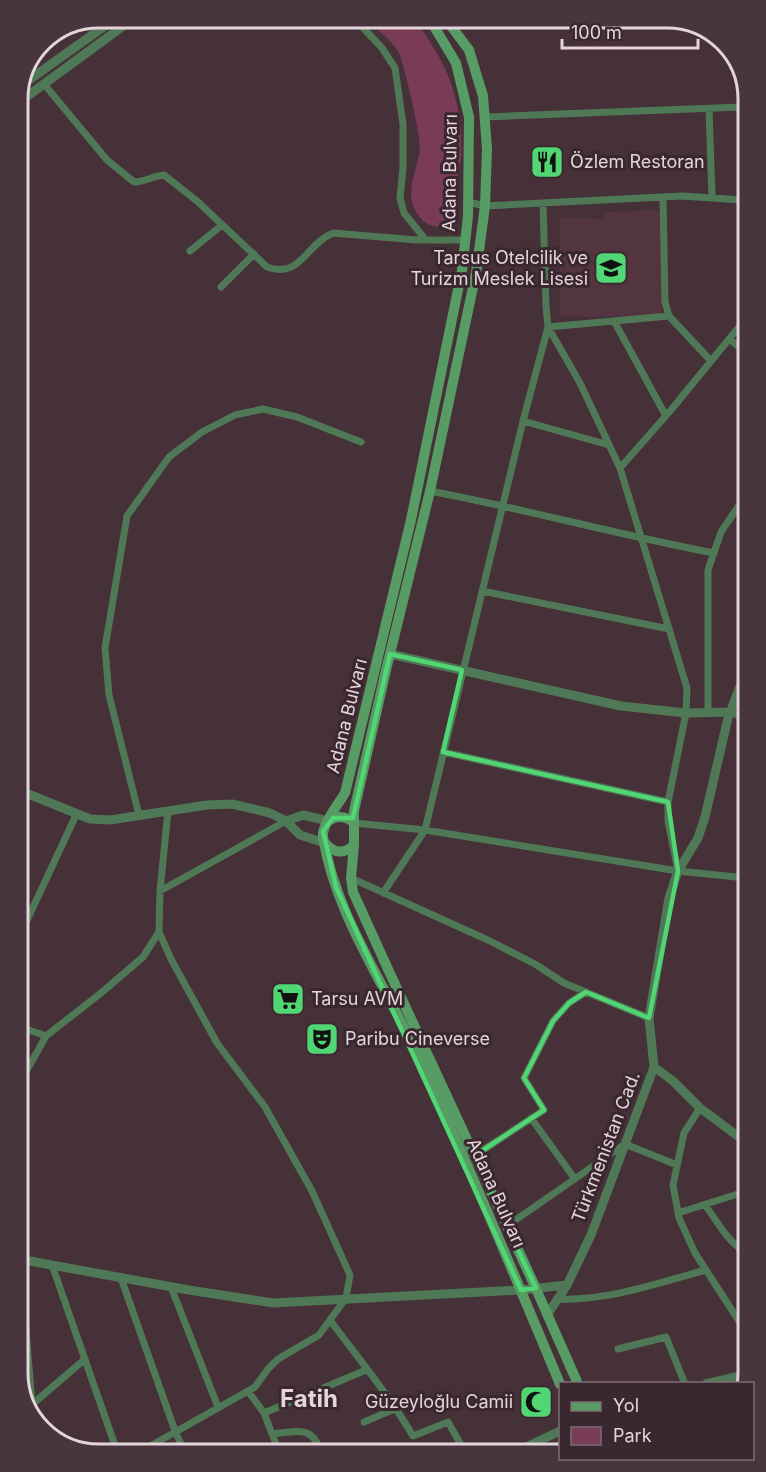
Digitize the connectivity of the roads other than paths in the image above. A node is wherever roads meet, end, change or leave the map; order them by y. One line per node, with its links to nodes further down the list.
1 (101, 29): 6 (street)
2 (119, 29): 7 (street)
3 (364, 29): 19 (street)
4 (436, 29): 15 (main road, Adana Bulvarı)
5 (453, 29): 11 (main road, Adana Bulvarı)
6 (32, 78)
7 (44, 84): 8 (street); 18 (street)
8 (29, 95)
9 (738, 107): 10 (street)
10 (710, 109): 11 (street); 13 (street)
11 (485, 117): 17 (main road, Adana Bulvarı)
12 (663, 197): 13 (street); 16 (street); 24 (street)
13 (712, 198): 14 (street)
14 (738, 200)
15 (468, 202): 17 (street); 20 (main road, Adana Bulvarı)
16 (543, 203): 17 (street); 26 (street)
17 (485, 206): 36 (main road, Adana Bulvarı)
18 (222, 225): 21 (street); 22 (street)
19 (425, 239): 20 (street); 22 (street)
20 (466, 240): 57 (main road, Adana Bulvarı)
21 (190, 251)
22 (254, 254): 23 (street)
23 (221, 287)
24 (669, 316): 25 (street); 30 (street)
25 (614, 321): 26 (street); 31 (street)
26 (548, 327): 32 (street); 34 (street)
27 (738, 328): 28 (street)
28 (729, 339): 29 (street); 30 (street)
29 (738, 346)
30 (711, 362): 31 (street)
31 (666, 416): 35 (street)
32 (524, 421): 34 (street); 37 (street)
33 (361, 442): 55 (street)
34 (609, 445): 35 (street)
35 (620, 468): 39 (street)
36 (430, 491): 37 (street); 43 (main road, Adana Bulvarı)
37 (503, 505): 39 (street); 41 (street)
38 (738, 507): 40 (street)
39 (642, 539): 40 (street); 42 (street)
40 (714, 553): 46 (street)
41 (482, 591): 42 (street); 44 (street)
42 (669, 628): 48 (street)
43 (390, 654): 44 (street); 58 (main road, Adana Bulvarı)
44 (462, 670): 48 (street); 50 (street)
45 (738, 691): 47 (street, Türkmenistan Cad.)
46 (708, 712): 47 (street); 48 (street)
47 (730, 712): 49 (street); 62 (street, Türkmenistan Cad.)
48 (686, 713): 52 (street)
49 (738, 715)
50 (443, 752): 52 (street); 59 (street)
51 (29, 794): 54 (street)
52 (668, 802): 62 (street)
53 (168, 811): 55 (street); 56 (street); 65 (street)
54 (77, 813): 55 (street); 67 (street)
55 (139, 815)
56 (286, 821): 57 (street); 60 (street); 65 (street)
57 (328, 822): 58 (main road); 60 (main road, Adana Bulvarı)
58 (354, 823): 59 (street); 61 (main road, Adana Bulvarı)
59 (425, 830): 62 (street); 66 (street)
60 (325, 843): 61 (main road); 94 (main road, Adana Bulvarı)
61 (354, 845): 64 (main road, Adana Bulvarı)
62 (678, 871): 63 (street); 70 (street, Türkmenistan Cad.)
63 (738, 877)
64 (351, 878): 66 (street); 79 (main road, Adana Bulvarı)
65 (160, 891): 68 (street)
66 (383, 893): 69 (street)
67 (29, 916)
68 (159, 932): 72 (street); 95 (street)
69 (586, 992): 70 (street); 76 (street)
70 (649, 1018): 74 (street, Türkmenistan Cad.)
71 (29, 1030): 72 (street)
72 (46, 1036): 73 (street)
73 (29, 1066)
74 (654, 1067): 75 (street); 78 (street, Türkmenistan Cad.)
75 (700, 1108): 77 (street); 80 (street)
76 (531, 1118): 79 (street); 81 (street)
77 (738, 1136)
78 (625, 1144): 80 (street); 81 (street); 91 (street, Türkmenistan Cad.)
79 (474, 1156): 85 (main road, Adana Bulvarı)
80 (677, 1165): 84 (street)
81 (575, 1179): 85 (street)
82 (738, 1194): 83 (street)
83 (705, 1204): 84 (street); 86 (street)
84 (678, 1213): 89 (street)
85 (507, 1226): 93 (main road, Adana Bulvarı)
86 (738, 1247)
87 (29, 1261): 88 (street)
88 (52, 1265): 90 (street); 101 (street)
89 (706, 1270): 96 (street); 98 (street)
90 (121, 1278): 92 (street); 112 (street)
91 (567, 1284): 93 (street); 96 (street, Türkmenistan Cad.)
92 (171, 1287): 95 (street); 108 (street)
93 (536, 1288): 94 (street); 97 (main road, Adana Bulvarı)
94 (521, 1290): 95 (street); 103 (main road, Adana Bulvarı)
95 (346, 1298): 99 (street)
96 (558, 1299): 97 (street, Türkmenistan Cad.)
97 (547, 1315): 104 (main road, Adana Bulvarı)
98 (738, 1319)
99 (330, 1320): 102 (street); 106 (street)
100 (618, 1349): 105 (street)
101 (85, 1359): 107 (street); 115 (street)
102 (366, 1370): 109 (street); 110 (street)
103 (560, 1382)
104 (578, 1382)
105 (685, 1382)
106 (248, 1391): 108 (street); 110 (street)
107 (35, 1402)
108 (218, 1407): 112 (street)
109 (397, 1408): 111 (street); 120 (street)
110 (264, 1413): 114 (street)
111 (364, 1422)
112 (175, 1431): 116 (street); 117 (street)
113 (559, 1432): 121 (street)
114 (273, 1434): 118 (street); 119 (street)
115 (114, 1443)
116 (155, 1443)
117 (181, 1443)
118 (276, 1443)
119 (318, 1443)
120 (460, 1444)
121 (533, 1444)

